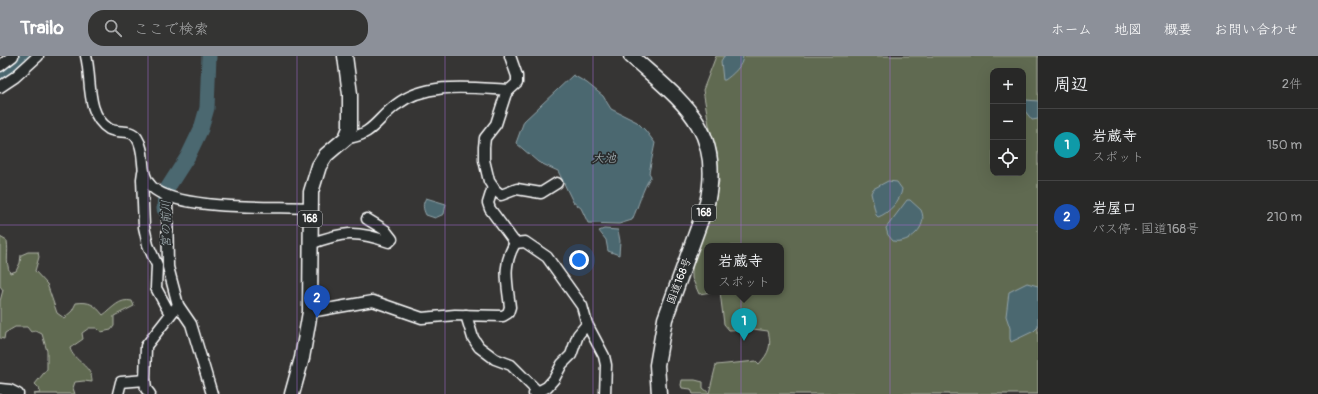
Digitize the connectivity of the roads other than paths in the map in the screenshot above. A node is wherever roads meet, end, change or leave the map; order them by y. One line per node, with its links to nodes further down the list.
1 (13, 56): 7 (street)
2 (38, 56): 8 (street)
3 (86, 56): 11 (street)
4 (345, 56): 10 (highway)
5 (510, 56): 9 (street)
6 (631, 56): 33 (highway, 国道168号 / 168)
7 (0, 66)
8 (0, 87)
9 (509, 90): 10 (street); 13 (street)
10 (346, 138): 15 (highway, 168)
11 (144, 171): 14 (street); 21 (street)
12 (557, 183): 13 (street)
13 (493, 187): 17 (street)
14 (165, 195): 15 (street); 19 (street)
15 (310, 208): 18 (highway, 168)
16 (367, 219): 18 (street)
17 (515, 243): 22 (street); 23 (street)
18 (310, 244): 20 (highway, 168)
19 (178, 304): 21 (street); 30 (street)
20 (310, 312): 22 (street); 31 (highway, 168)
21 (170, 314): 24 (street)
22 (466, 315): 26 (street)
23 (587, 324): 26 (street); 32 (street)
24 (145, 380): 28 (street); 29 (street)
25 (0, 389): 27 (street)
26 (539, 393)
27 (18, 394)
28 (118, 394)
29 (150, 394)
30 (212, 394)
31 (292, 394)
32 (605, 394)
33 (659, 394)

